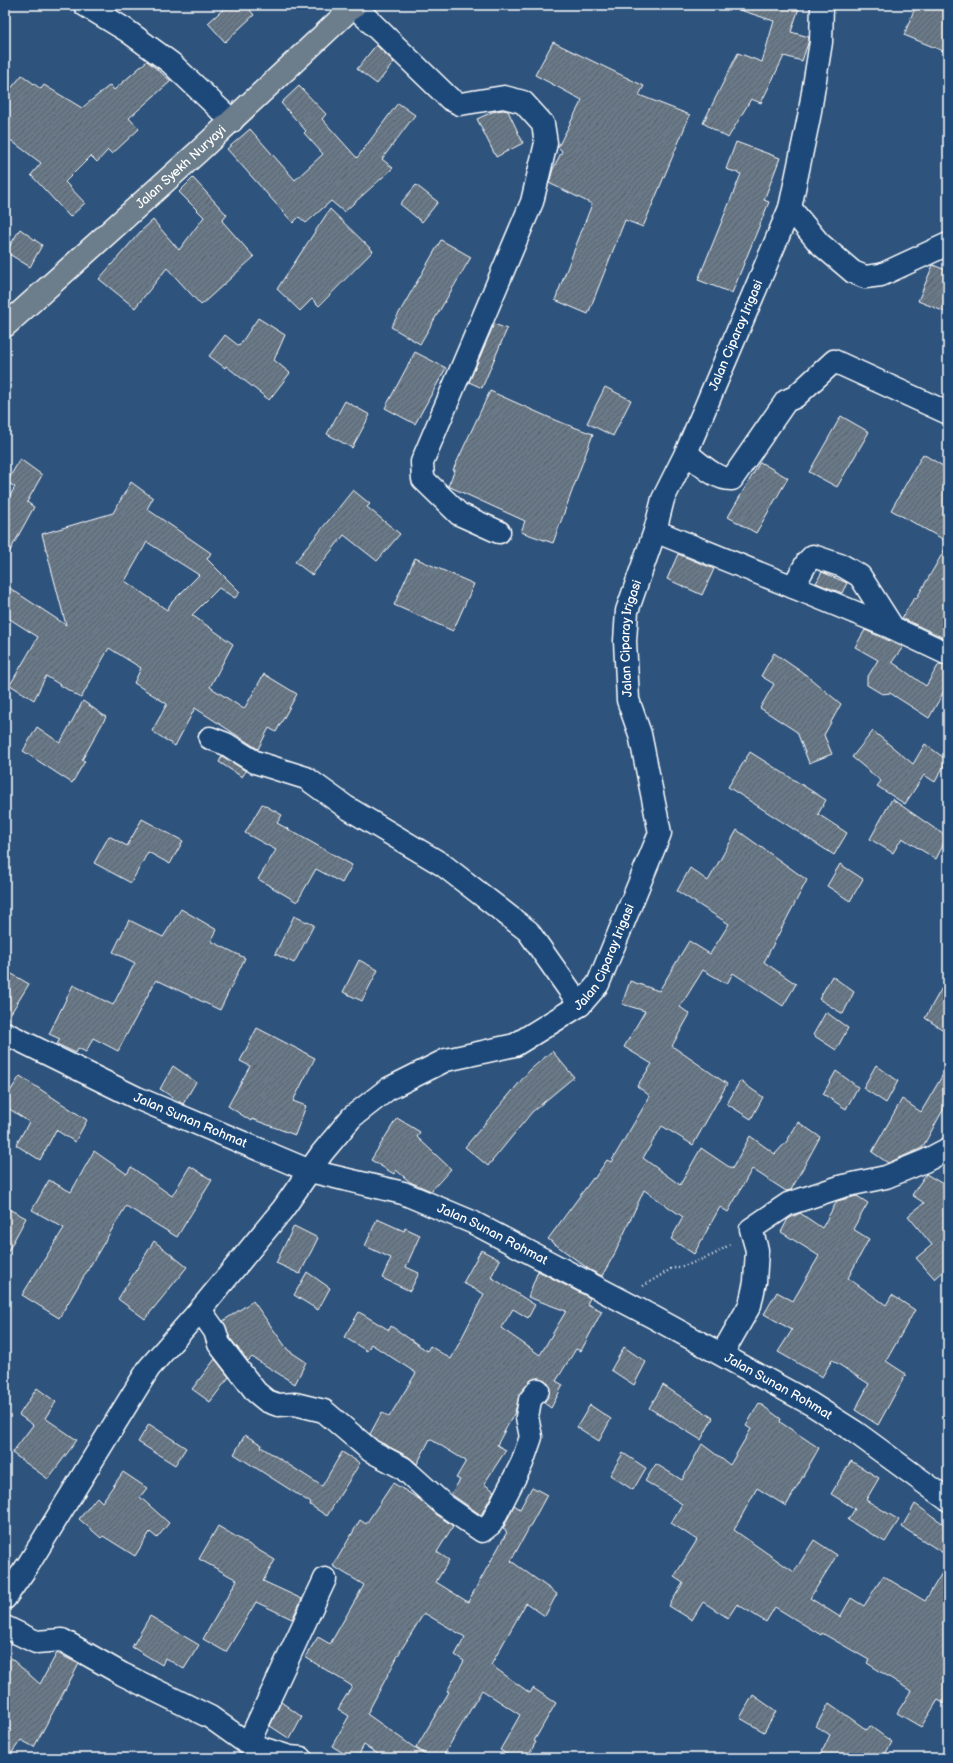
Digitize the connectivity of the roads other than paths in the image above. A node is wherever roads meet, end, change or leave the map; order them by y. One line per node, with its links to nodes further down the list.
1 (85, 5): 4 (street)
2 (355, 5): 4 (main road, Jalan Syekh Nuryayi); 11 (street)
3 (822, 5): 5 (street, Jalan Ciparay Irigasi)
4 (232, 121): 7 (main road, Jalan Syekh Nuryayi)
5 (794, 214): 6 (street); 9 (street, Jalan Ciparay Irigasi)
6 (948, 244)
7 (5, 326)
8 (948, 413): 9 (street)
9 (686, 453): 10 (street, Jalan Ciparay Irigasi)
10 (655, 531): 12 (street); 16 (street, Jalan Ciparay Irigasi)
11 (499, 532)
12 (793, 588): 13 (street); 13 (street)
13 (893, 628): 14 (street)
14 (948, 654)
15 (210, 738): 16 (street)
16 (580, 1005): 19 (street, Jalan Ciparay Irigasi)
17 (5, 1033): 19 (street, Jalan Sunan Rohmat)
18 (948, 1149): 21 (street)
19 (310, 1171): 20 (street, Jalan Ciparay Irigasi); 21 (street, Jalan Sunan Rohmat)
20 (200, 1310): 22 (street); 25 (street, Jalan Ciparay Irigasi)
21 (722, 1354): 23 (street, Jalan Sunan Rohmat)
22 (538, 1390)
23 (948, 1500)
24 (325, 1579): 27 (street)
25 (8, 1586)
26 (5, 1627): 27 (street)
27 (248, 1744): 28 (street)
28 (301, 1758)

